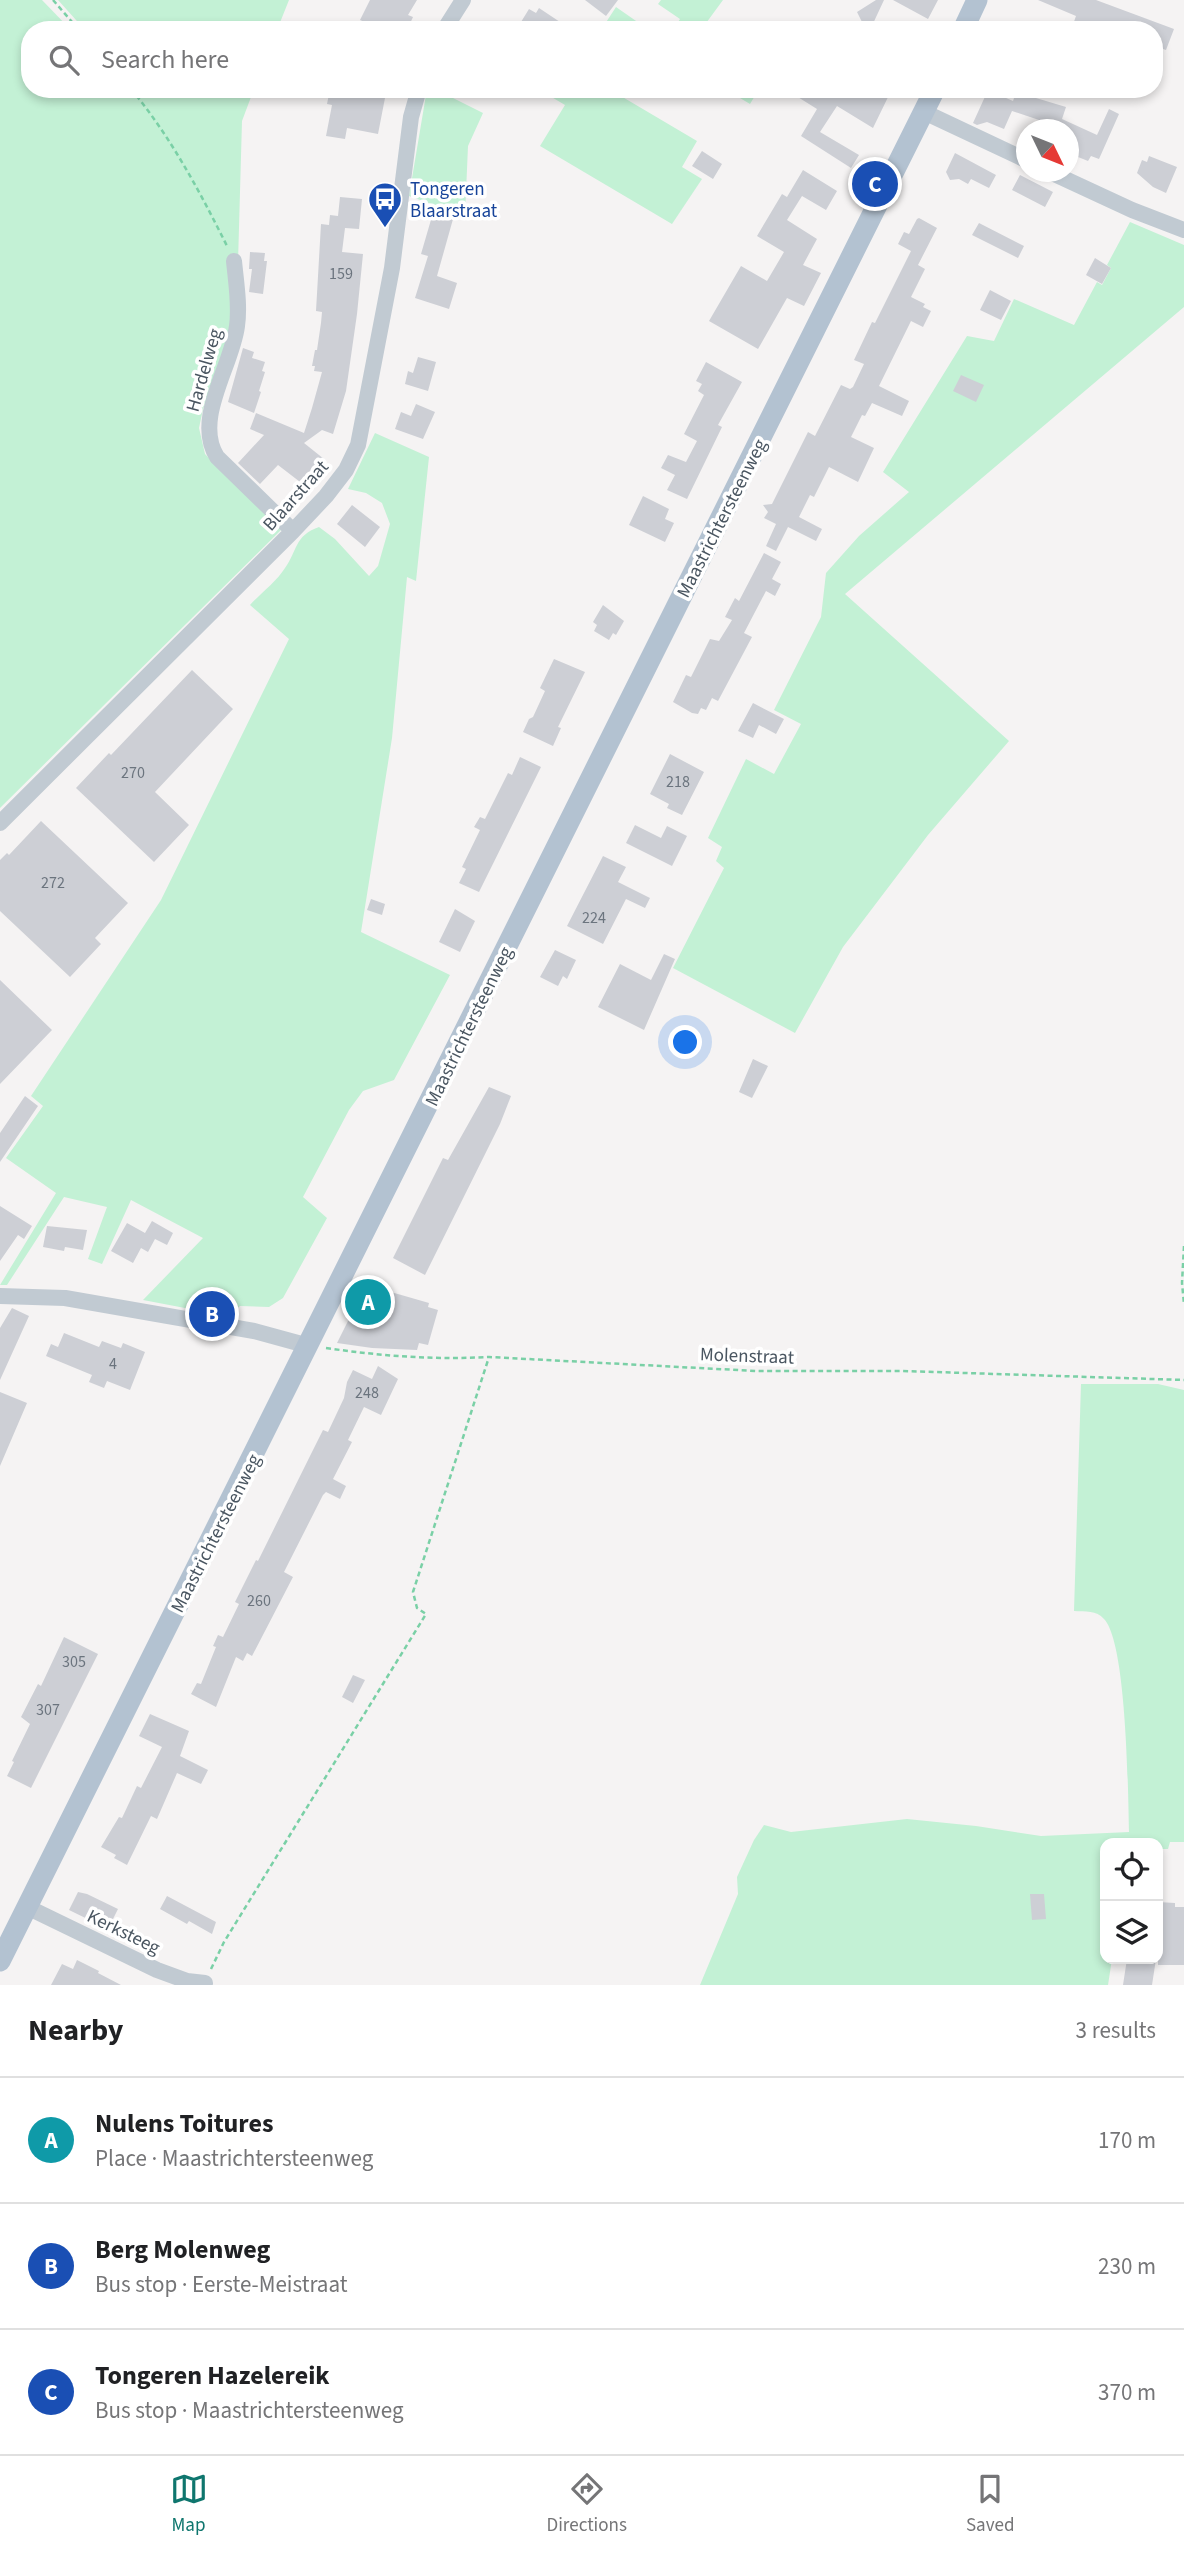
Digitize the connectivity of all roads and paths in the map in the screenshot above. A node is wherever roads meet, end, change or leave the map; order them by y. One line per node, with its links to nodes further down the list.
1 (52, 0): 4 (path)
2 (463, 0): 5 (street)
3 (977, 0): 6 (main road)
4 (71, 21)
5 (450, 21)
6 (967, 21)
7 (138, 98): 14 (path)
8 (416, 98): 15 (street, Blaarstraat)
9 (930, 98): 10 (main road, Maastrichtersteenweg)
10 (924, 112): 11 (street); 20 (main road, Maastrichtersteenweg)
11 (1016, 155)
12 (1072, 182): 13 (street)
13 (1184, 230)
14 (234, 261): 15 (street, Hardelweg)
15 (293, 531): 16 (street, Blaarstraat)
16 (0, 823)
17 (1184, 1246): 19 (path)
18 (0, 1296): 20 (street)
19 (1184, 1304)
20 (309, 1346): 21 (path, Molenstraat); 23 (main road, Maastrichtersteenweg)
21 (489, 1357): 22 (path, Molenstraat); 25 (path)
22 (1184, 1380)
23 (27, 1907): 24 (main road, Maastrichtersteenweg); 25 (street, Kerksteeg)
24 (0, 1961)
25 (205, 1983)

